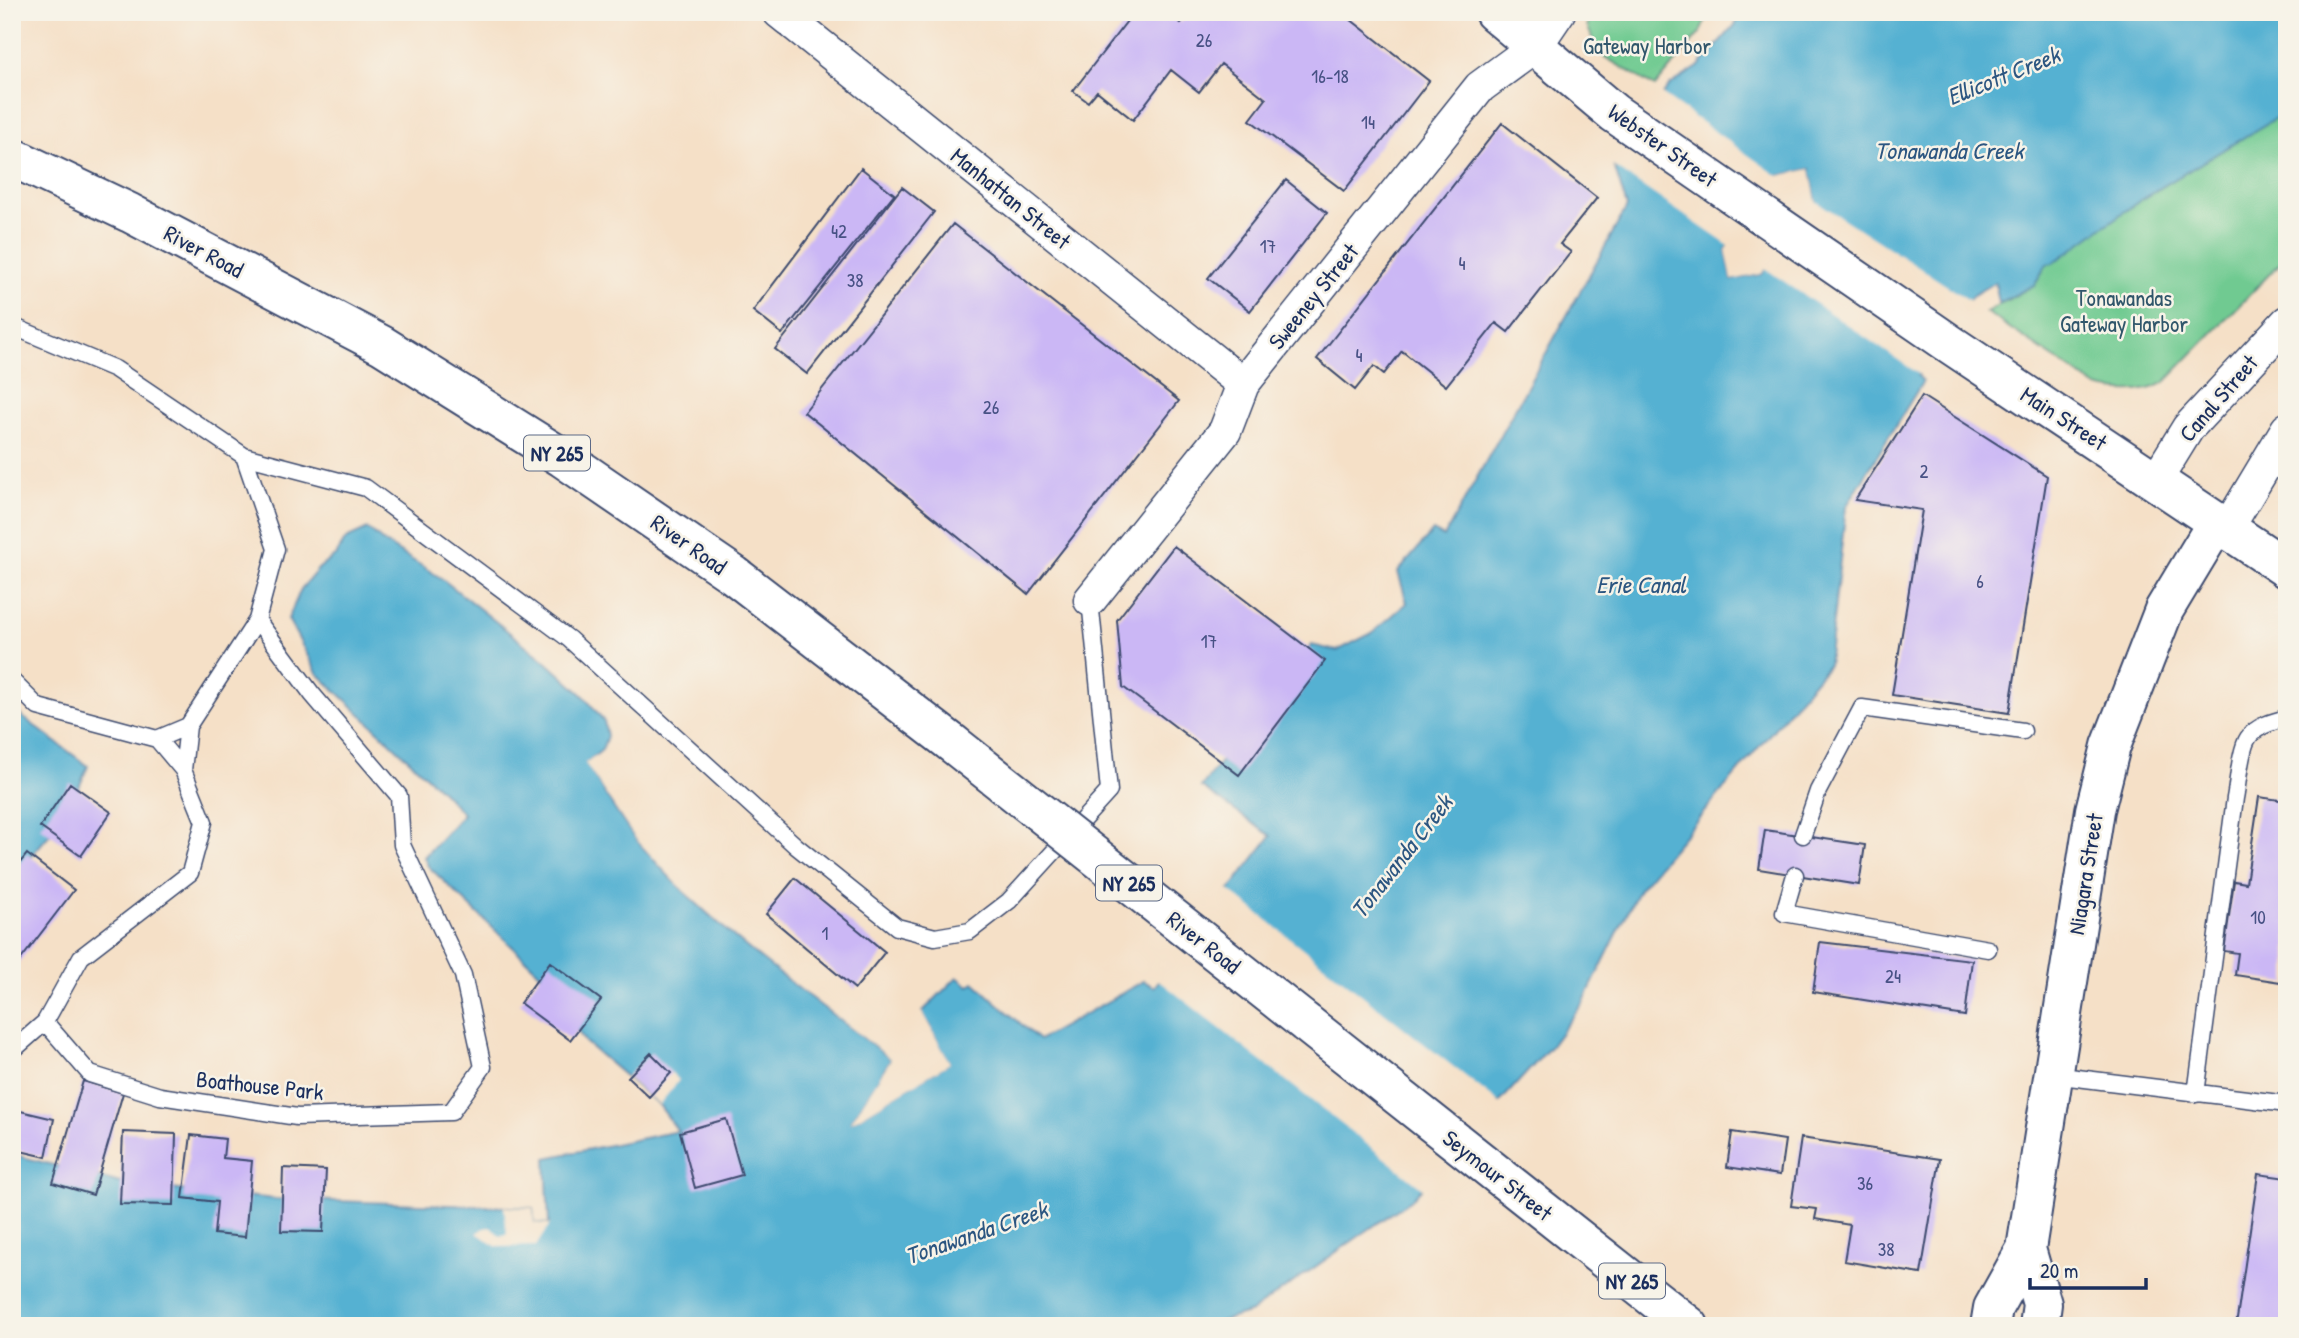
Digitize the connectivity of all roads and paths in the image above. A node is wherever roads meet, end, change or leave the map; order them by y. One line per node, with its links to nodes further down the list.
1 (1494, 12): 4 (main road, Webster Street)
2 (1559, 12): 4 (street, Sweeney Street)
3 (800, 19): 9 (street, Manhattan Street)
4 (1536, 46): 6 (main road, Webster Street); 9 (street, Sweeney Street)
5 (12, 157): 27 (main road, River Road / NY 265, bridge)
6 (1840, 268): 12 (main road, Main Street)
7 (2287, 322): 12 (street, Canal Street)
8 (12, 326): 11 (lane)
9 (1243, 384): 15 (street, Sweeney Street)
10 (2287, 429): 13 (street)
11 (244, 456): 15 (lane); 16 (lane)
12 (2156, 480): 13 (main road, Main Street)
13 (2222, 526): 14 (main road, Main Street); 29 (main road, Niagara Street)
14 (2287, 569)
15 (1090, 600)
16 (257, 620): 19 (lane); 26 (lane, Boathouse Park)
17 (12, 681): 21 (lane)
18 (2287, 718): 30 (lane)
19 (188, 726): 21 (lane); 22 (lane)
20 (2023, 732): 23 (lane)
21 (157, 739): 22 (lane)
22 (183, 770): 26 (lane)
23 (1803, 835)
24 (1795, 875): 25 (lane)
25 (1988, 949)
26 (45, 1022): 28 (lane)
27 (1306, 1023): 33 (main road, Seymour Street / NY 265)
28 (12, 1051)
29 (2052, 1075): 30 (lane); 32 (main road, Niagara Street)
30 (2196, 1094): 31 (lane)
31 (2287, 1104)
32 (2026, 1249): 34 (main road, Niagara Street); 35 (main road, Niagara Street)
33 (1689, 1326)
34 (1990, 1326)
35 (2039, 1326)

